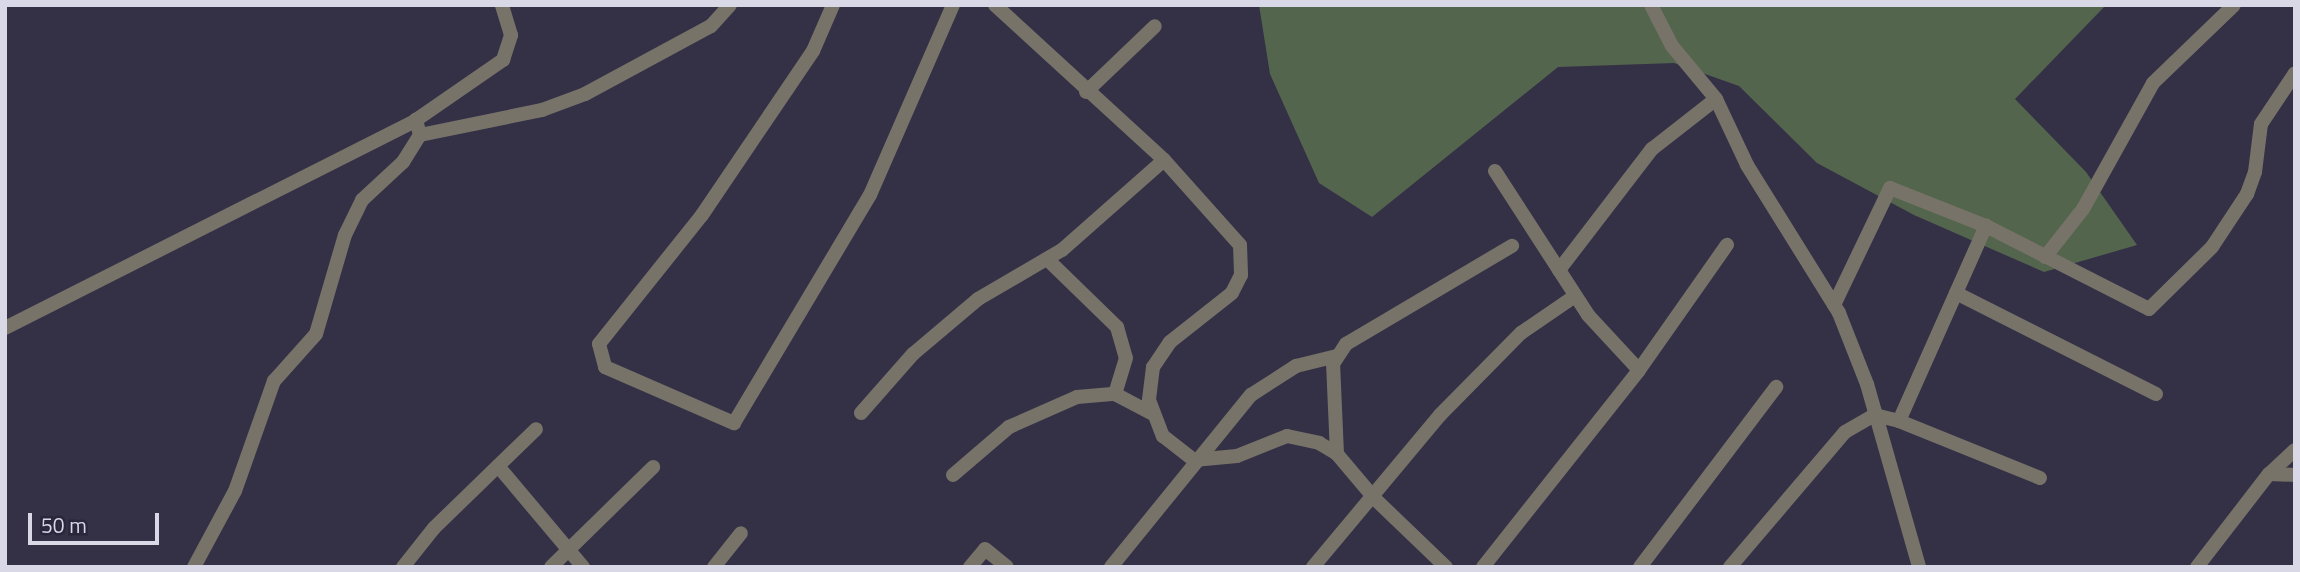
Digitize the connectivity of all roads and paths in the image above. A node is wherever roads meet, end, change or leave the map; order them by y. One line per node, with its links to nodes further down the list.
1 (502, 5): 12 (street)
2 (730, 5): 13 (street)
3 (832, 5): 4 (street)
4 (953, 5)
5 (995, 5): 10 (street)
6 (1651, 5): 11 (street)
7 (2234, 5): 19 (street)
8 (1155, 26): 10 (street)
9 (2295, 73): 19 (street)
10 (1086, 92): 14 (street)
11 (1716, 99): 21 (street); 24 (street)
12 (416, 120): 13 (street); 25 (street)
13 (420, 135): 48 (street)
14 (1164, 160): 20 (street); 32 (street)
15 (1495, 171): 21 (street)
16 (1986, 226): 19 (street); 22 (street); 24 (street)
17 (1727, 244): 27 (street)
18 (1512, 246): 26 (street)
19 (2045, 257)
20 (1047, 259): 29 (street); 31 (street)
21 (1559, 270): 23 (street)
22 (1956, 293): 30 (street); 34 (street)
23 (1576, 296): 27 (street); 45 (street)
24 (1833, 305): 33 (street)
25 (5, 328)
26 (1337, 356): 37 (street); 38 (street)
27 (1639, 370): 58 (street)
28 (1776, 387): 59 (street)
29 (1115, 394): 32 (street); 42 (street)
30 (2156, 394)
31 (861, 413)
32 (1152, 413): 38 (street)
33 (1875, 415): 34 (street); 60 (street); 61 (street)
34 (1899, 421): 44 (street)
35 (536, 429): 39 (street)
36 (2295, 450): 41 (street)
37 (1337, 454): 38 (street); 45 (street)
38 (1194, 460): 55 (street)
39 (498, 466): 47 (street); 49 (street)
40 (653, 467): 47 (street)
41 (2269, 474): 43 (street); 62 (street)
42 (953, 475)
43 (2295, 475)
44 (2040, 478)
45 (1374, 498): 56 (street); 57 (street)
46 (741, 533): 52 (street)
47 (567, 548): 50 (street); 51 (street)
48 (194, 567)
49 (403, 567)
50 (551, 567)
51 (583, 567)
52 (714, 567)
53 (970, 567): 54 (street)
54 (1007, 567)
55 (1111, 567)
56 (1313, 567)
57 (1446, 567)
58 (1483, 567)
59 (1640, 567)
60 (1730, 567)
61 (1919, 567)
62 (2197, 567)

